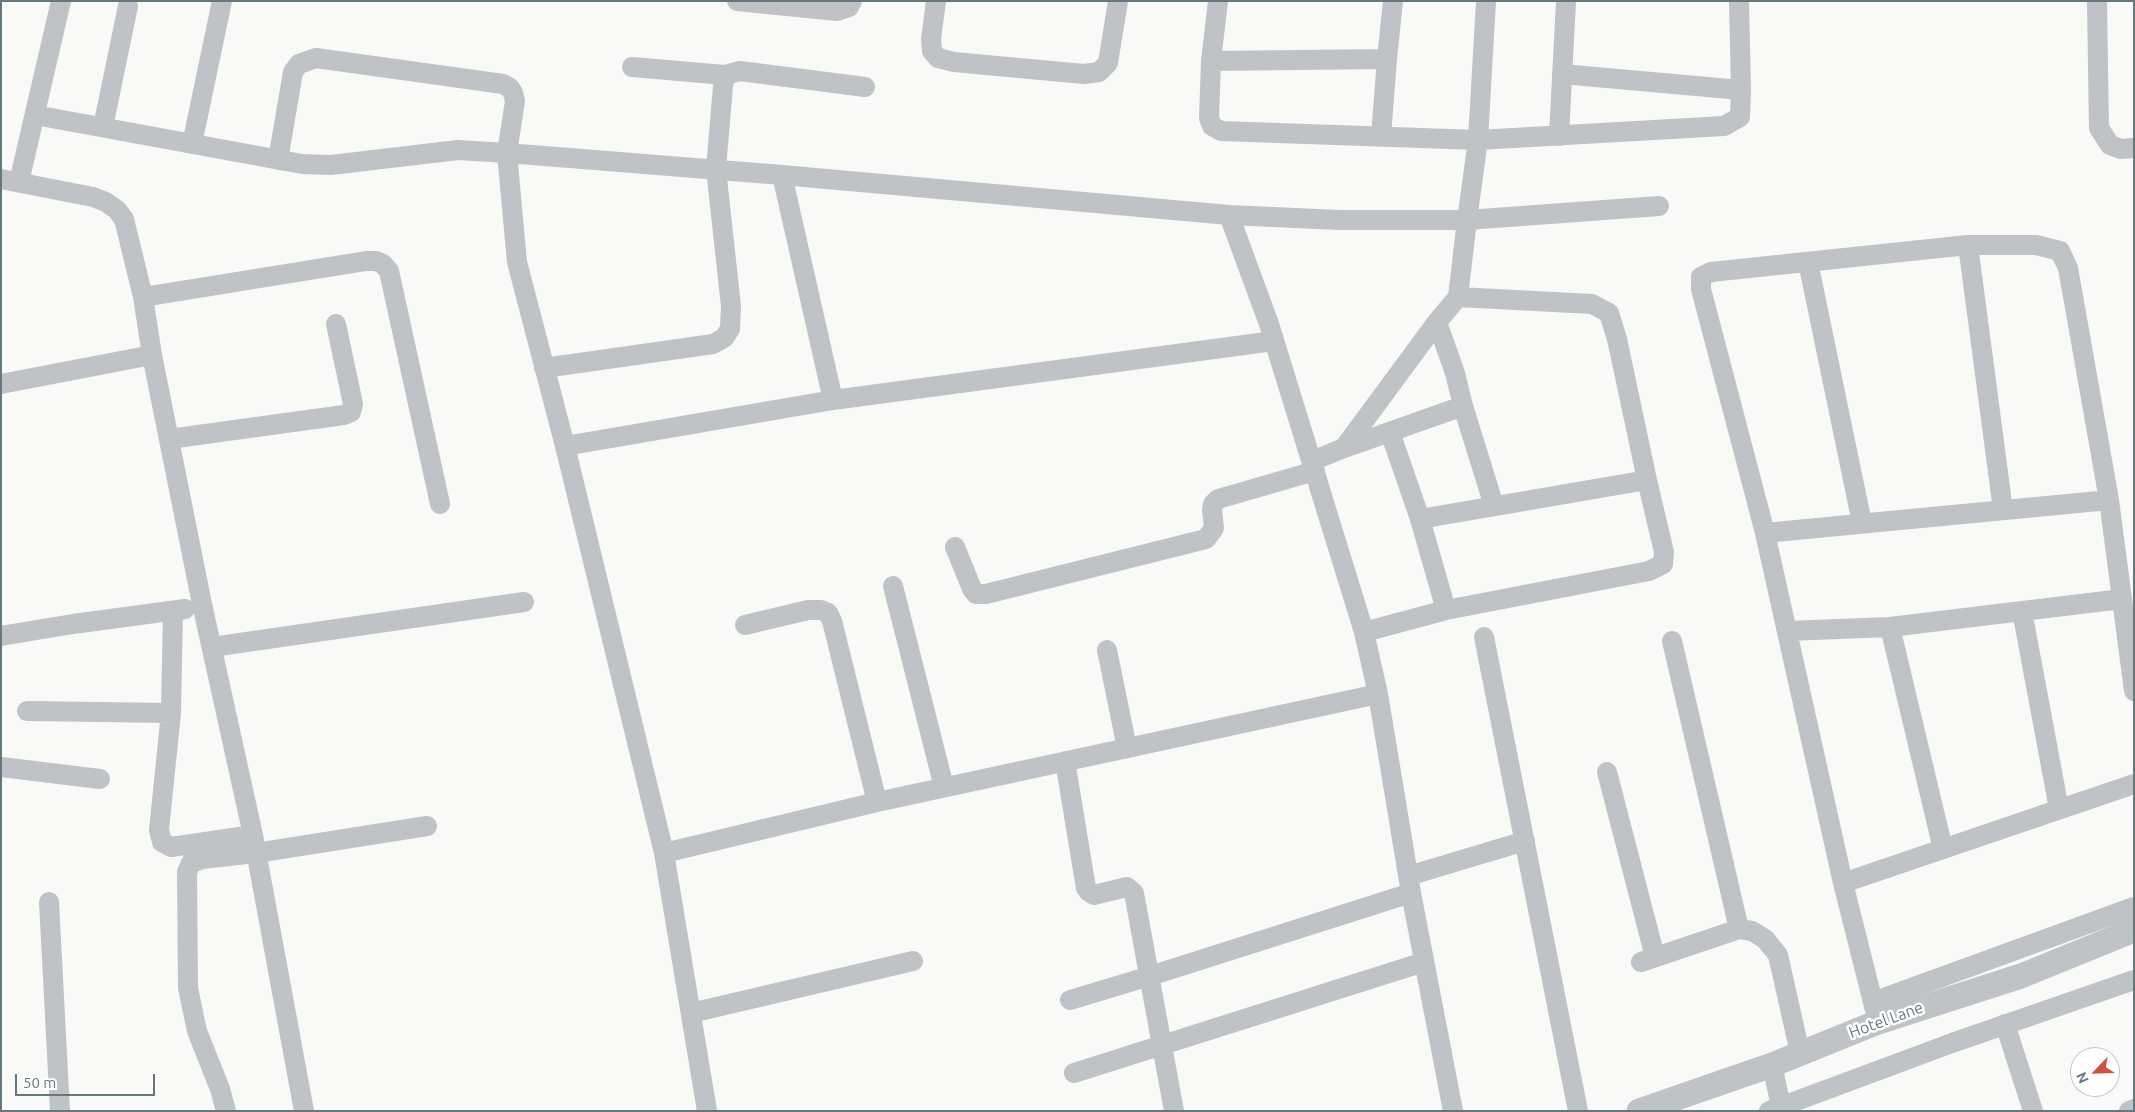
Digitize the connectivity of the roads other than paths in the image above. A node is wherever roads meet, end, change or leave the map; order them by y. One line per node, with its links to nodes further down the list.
1 (61, 1): 21 (street)
2 (222, 1): 26 (street)
3 (852, 1): 12 (street)
4 (936, 1): 5 (street)
5 (1118, 1)
6 (1218, 1): 15 (street)
7 (1393, 1): 14 (street)
8 (1486, 1): 25 (street)
9 (1566, 1): 17 (street)
10 (1739, 1): 20 (street)
11 (2097, 1): 27 (street)
12 (733, 2)
13 (128, 6): 22 (street)
14 (1387, 59): 15 (street); 23 (street)
15 (1211, 61): 23 (street)
16 (632, 67): 18 (street)
17 (1562, 74): 20 (street); 24 (street)
18 (725, 75): 19 (street); 30 (street)
19 (864, 87)
20 (1742, 90): 24 (street)
21 (35, 115): 22 (street); 32 (street)
22 (103, 127): 26 (street)
23 (1381, 136): 25 (street)
24 (1559, 136): 25 (street)
25 (1478, 140): 35 (street)
26 (192, 144): 29 (street)
27 (2134, 148)
28 (507, 153): 29 (street); 29 (street); 30 (street); 44 (street)
29 (278, 160)
30 (716, 169): 31 (street); 44 (street)
31 (782, 175): 34 (street); 46 (street)
32 (10, 181): 38 (street)
33 (1659, 206): 35 (street)
34 (1228, 215): 35 (street); 42 (street)
35 (1467, 220): 39 (street)
36 (1968, 245): 37 (street); 54 (street); 57 (street)
37 (1808, 262): 59 (street); 60 (street)
38 (143, 297): 43 (street); 55 (street)
39 (1458, 297): 40 (street); 53 (street)
40 (1436, 322): 47 (street); 51 (street)
41 (336, 324): 49 (street)
42 (1274, 341): 46 (street); 52 (street)
43 (152, 355): 45 (street); 49 (street)
44 (544, 368): 50 (street)
45 (1, 384)
46 (833, 400): 50 (street)
47 (1463, 406): 48 (street); 56 (street)
48 (1390, 432): 51 (street); 58 (street)
49 (169, 439): 65 (street)
50 (565, 446): 95 (street)
51 (1344, 448): 52 (street)
52 (1313, 466): 61 (street); 72 (street)
53 (1647, 480): 56 (street); 66 (street)
54 (2109, 500): 57 (street); 63 (street)
55 (440, 504)
56 (1494, 506): 58 (street)
57 (2003, 510): 59 (street)
58 (1420, 519): 66 (street)
59 (1862, 524): 60 (street)
60 (1765, 532): 71 (street)
61 (955, 547)
62 (893, 586): 88 (street)
63 (2122, 599): 68 (street); 78 (street)
64 (524, 602): 76 (street)
65 (202, 604): 67 (street); 76 (street)
66 (1446, 610): 72 (street)
67 (173, 611): 73 (street); 81 (street)
68 (2022, 611): 70 (street); 90 (street)
69 (746, 625): 89 (street)
70 (1890, 627): 71 (street); 94 (street)
71 (1787, 631): 96 (street)
72 (1364, 632): 79 (street)
73 (1, 636)
74 (1484, 637): 92 (street)
75 (1672, 641): 100 (street)
76 (212, 648): 93 (street)
77 (1107, 650): 82 (street)
78 (2134, 691)
79 (1378, 694): 82 (street); 97 (street)
80 (27, 711): 81 (street)
81 (171, 713): 93 (street)
82 (1127, 748): 83 (street)
83 (1065, 762): 88 (street); 104 (street)
84 (1, 767): 86 (street)
85 (1606, 772): 100 (street)
86 (100, 780)
87 (2134, 784): 90 (street)
88 (944, 788): 89 (street)
89 (877, 802): 95 (street)
90 (2059, 809): 94 (street)
91 (427, 826): 93 (street)
92 (1525, 841): 97 (street); 122 (street)
93 (255, 844): 117 (street); 118 (street)
94 (1943, 849): 96 (street)
95 (664, 853): 108 (street)
96 (1843, 883): 107 (street)
97 (1409, 885): 103 (street); 104 (street)
98 (50, 902): 116 (street)
99 (2134, 907): 107 (street)
100 (1739, 929): 111 (street)
101 (2134, 930): 107 (street, Hotel Lane)
102 (913, 961): 108 (street)
103 (1424, 962): 110 (street); 121 (street)
104 (1150, 976): 106 (street); 110 (street)
105 (2134, 980): 109 (street)
106 (1070, 1000)
107 (1875, 1012): 111 (street, Hotel Lane)
108 (691, 1013): 119 (street)
109 (2005, 1024): 114 (street); 124 (street)
110 (1162, 1044): 113 (street); 120 (street)
111 (1800, 1054): 112 (street, Hotel Lane)
112 (1773, 1072): 114 (street); 123 (street, Hotel Lane)
113 (1074, 1073)
114 (1778, 1107)
115 (2134, 1109): 125 (street)
116 (60, 1111)
117 (226, 1111)
118 (304, 1111)
119 (706, 1111)
120 (1174, 1111)
121 (1452, 1111)
122 (1578, 1111)
123 (1639, 1111)
124 (2033, 1111)
125 (2129, 1111)

